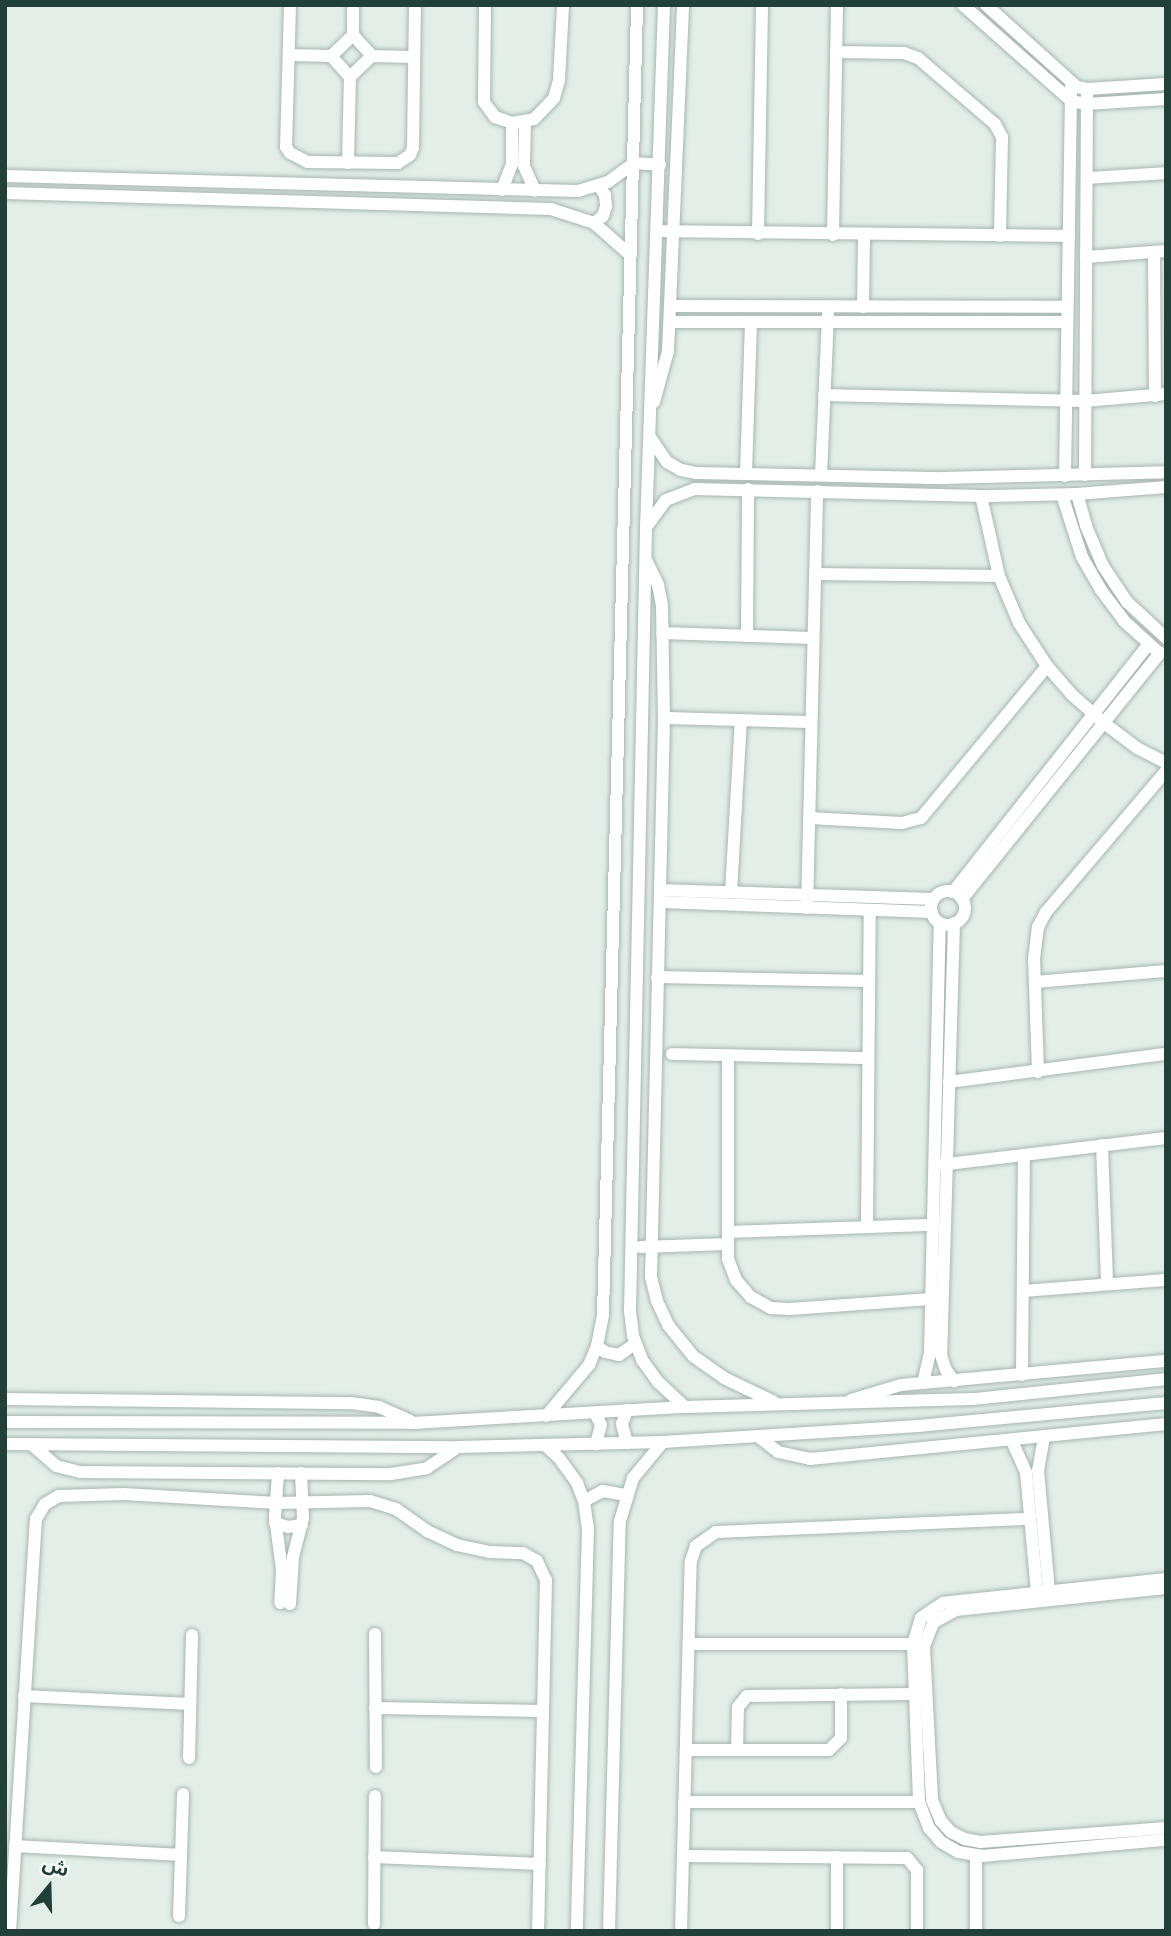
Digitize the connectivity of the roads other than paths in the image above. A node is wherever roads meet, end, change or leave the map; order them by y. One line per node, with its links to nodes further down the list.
1 (290, 5): 15 (street)
2 (353, 5): 13 (street)
3 (415, 5): 18 (street)
4 (485, 5): 26 (street)
5 (563, 5): 26 (street)
6 (637, 5): 28 (street)
7 (664, 5): 29 (street)
8 (683, 5): 40 (street)
9 (762, 5): 41 (street)
10 (836, 5): 14 (street)
11 (963, 5): 24 (street)
12 (986, 5): 20 (street)
13 (352, 35): 16 (street); 17 (street)
14 (836, 52): 42 (street); 44 (street)
15 (289, 55): 16 (street); 27 (street)
16 (331, 56): 19 (street)
17 (372, 56): 18 (street); 19 (street)
18 (414, 57): 27 (street)
19 (350, 77): 27 (street)
20 (1072, 84): 22 (street); 24 (street)
21 (1166, 84): 22 (street)
22 (1087, 89): 25 (street)
23 (1166, 99): 25 (street)
24 (1071, 102): 25 (street); 45 (street)
25 (1087, 104): 32 (street)
26 (518, 123): 35 (street); 36 (street)
27 (348, 163): 33 (street)
28 (634, 163): 29 (street); 34 (street); 47 (street)
29 (660, 165): 39 (street)
30 (1166, 173): 32 (street)
31 (5, 176): 33 (street)
32 (1087, 178): 48 (street)
33 (348, 186): 35 (street)
34 (598, 186): 36 (street); 38 (street)
35 (502, 190): 36 (street)
36 (535, 191)
37 (5, 193): 38 (street)
38 (594, 223): 47 (street)
39 (659, 231): 40 (street); 61 (street)
40 (674, 232): 41 (street); 49 (street)
41 (758, 234): 42 (street)
42 (833, 235): 43 (street)
43 (864, 235): 44 (street); 51 (street)
44 (1000, 236): 45 (street)
45 (1069, 236): 52 (street)
46 (1160, 252): 48 (street); 58 (street)
47 (628, 253): 97 (street)
48 (1086, 257): 60 (street)
49 (670, 306): 50 (street); 53 (street)
50 (828, 307): 51 (street); 55 (street)
51 (863, 307): 52 (street)
52 (1067, 307): 56 (street)
53 (670, 322): 54 (street); 61 (street)
54 (751, 322): 55 (street); 64 (street)
55 (827, 322): 56 (street); 57 (street)
56 (1067, 322): 59 (street)
57 (824, 395): 59 (street); 66 (street)
58 (1161, 395): 60 (street)
59 (1065, 400): 60 (street); 68 (street)
60 (1085, 401): 67 (street)
61 (651, 409): 62 (street)
62 (650, 436): 63 (street); 79 (street)
63 (691, 472): 64 (street); 72 (street)
64 (746, 472): 66 (street)
65 (1166, 472): 67 (street)
66 (821, 475): 70 (street)
67 (1085, 475): 68 (street)
68 (1065, 476): 69 (street)
69 (1011, 477): 70 (street); 76 (street)
70 (987, 478): 78 (street)
71 (1166, 487): 75 (street)
72 (694, 489): 73 (street); 79 (street)
73 (748, 489): 74 (street); 84 (street)
74 (817, 491): 78 (street); 81 (street)
75 (1077, 494): 77 (street); 86 (street)
76 (1012, 495): 77 (street); 78 (street)
77 (1062, 495): 87 (street)
78 (986, 496): 82 (street)
79 (646, 529): 80 (street)
80 (645, 558): 83 (street); 98 (street)
81 (815, 574): 82 (street); 85 (street)
82 (999, 576): 89 (street)
83 (662, 633): 84 (street); 90 (street)
84 (747, 636): 85 (street)
85 (813, 638): 93 (street)
86 (1166, 638)
87 (1149, 644): 88 (street); 91 (street)
88 (1163, 655): 91 (street)
89 (1047, 666): 91 (street); 96 (street)
90 (664, 718): 92 (street); 101 (street)
91 (1099, 719): 94 (street); 100 (street)
92 (741, 720): 93 (street); 99 (street)
93 (811, 722): 96 (street)
94 (1166, 763)
95 (1166, 771): 109 (street)
96 (809, 818): 102 (street)
97 (616, 842): 98 (street); 130 (street)
98 (640, 842): 124 (street)
99 (731, 892): 101 (street); 102 (street)
100 (957, 895): 103 (street); 105 (street)
101 (660, 896): 102 (street); 107 (street)
102 (807, 901): 103 (street); 104 (street)
103 (932, 906): 104 (street); 105 (street)
104 (870, 910): 108 (street)
105 (947, 923): 115 (street); 119 (street)
106 (1166, 971): 109 (street)
107 (657, 977): 108 (street); 123 (street)
108 (868, 981): 113 (street)
109 (1035, 982): 114 (street)
110 (672, 1054): 112 (street)
111 (1166, 1054): 114 (street)
112 (727, 1055): 113 (street); 122 (street)
113 (868, 1058): 121 (street)
114 (1038, 1072): 115 (street)
115 (949, 1082): 119 (street)
116 (1166, 1138): 117 (street)
117 (1102, 1145): 118 (street); 126 (street)
118 (1024, 1154): 119 (street); 127 (street)
119 (941, 1164): 120 (street); 134 (street)
120 (933, 1225): 121 (street); 128 (street)
121 (867, 1227): 122 (street)
122 (728, 1238): 123 (street); 128 (street)
123 (649, 1247): 124 (street); 139 (street)
124 (630, 1248): 129 (street)
125 (1166, 1280): 126 (street)
126 (1107, 1284): 127 (street)
127 (1023, 1292): 132 (street)
128 (932, 1298): 135 (street)
129 (635, 1344): 130 (street); 140 (street)
130 (597, 1346): 143 (street)
131 (1166, 1361): 132 (street)
132 (1023, 1375): 134 (street)
133 (1166, 1379): 137 (street)
134 (954, 1381): 135 (street)
135 (923, 1383): 137 (street)
136 (5, 1399): 145 (street)
137 (846, 1402): 139 (street)
138 (1166, 1403): 147 (street)
139 (778, 1404): 140 (street)
140 (685, 1408): 141 (street)
141 (627, 1410): 142 (street); 151 (street)
142 (595, 1413): 143 (street); 154 (street)
143 (547, 1416): 145 (street)
144 (5, 1422): 145 (street)
145 (413, 1423)
146 (1166, 1424): 148 (street)
147 (759, 1437): 149 (street); 150 (street)
148 (1044, 1437): 149 (street); 157 (street)
149 (1012, 1441): 157 (street)
150 (663, 1442): 151 (street); 160 (street)
151 (627, 1443): 154 (street)
152 (5, 1444): 153 (street)
153 (31, 1444): 156 (street); 158 (street)
154 (596, 1444): 155 (street)
155 (544, 1445): 156 (street); 162 (street)
156 (458, 1447): 159 (street)
157 (1032, 1465): 161 (street)
158 (278, 1473): 159 (street); 163 (street)
159 (301, 1473): 164 (street)
160 (625, 1495): 162 (street); 204 (street)
161 (1035, 1499): 165 (street); 170 (street)
162 (584, 1501): 203 (street)
163 (276, 1503): 164 (street); 166 (street); 177 (street)
164 (303, 1503): 167 (street); 180 (street)
165 (1030, 1519): 170 (street); 173 (street)
166 (275, 1523): 167 (street); 167 (street)
167 (302, 1525)
168 (1166, 1579): 170 (street)
169 (1166, 1588): 170 (street)
170 (1038, 1595): 174 (street); 191 (street)
171 (375, 1634): 179 (street)
172 (192, 1635): 178 (street)
173 (689, 1644): 174 (street); 181 (street)
174 (913, 1644): 176 (street)
175 (841, 1694): 176 (street); 182 (street); 182 (street)
176 (915, 1694): 188 (street)
177 (24, 1696): 178 (street); 192 (street)
178 (190, 1704): 183 (street)
179 (375, 1709): 180 (street); 184 (street)
180 (543, 1711): 198 (street)
181 (686, 1750): 182 (street); 187 (street)
182 (737, 1750)
183 (189, 1758)
184 (376, 1767)
185 (183, 1794): 193 (street)
186 (375, 1796): 196 (street)
187 (684, 1802): 188 (street); 194 (street)
188 (919, 1802): 195 (street)
189 (1166, 1828): 191 (street)
190 (1166, 1840): 191 (street)
191 (1031, 1845): 195 (street)
192 (15, 1846): 193 (street); 201 (street)
193 (181, 1855): 199 (street)
194 (683, 1856): 197 (street); 205 (street)
195 (976, 1856): 208 (street)
196 (374, 1857): 198 (street); 200 (street)
197 (837, 1857): 206 (street); 207 (street)
198 (540, 1864): 202 (street)
199 (179, 1916)
200 (374, 1924)
201 (10, 1931)
202 (538, 1931)
203 (577, 1931)
204 (609, 1931)
205 (681, 1931)
206 (836, 1931)
207 (917, 1931)
208 (976, 1931)

